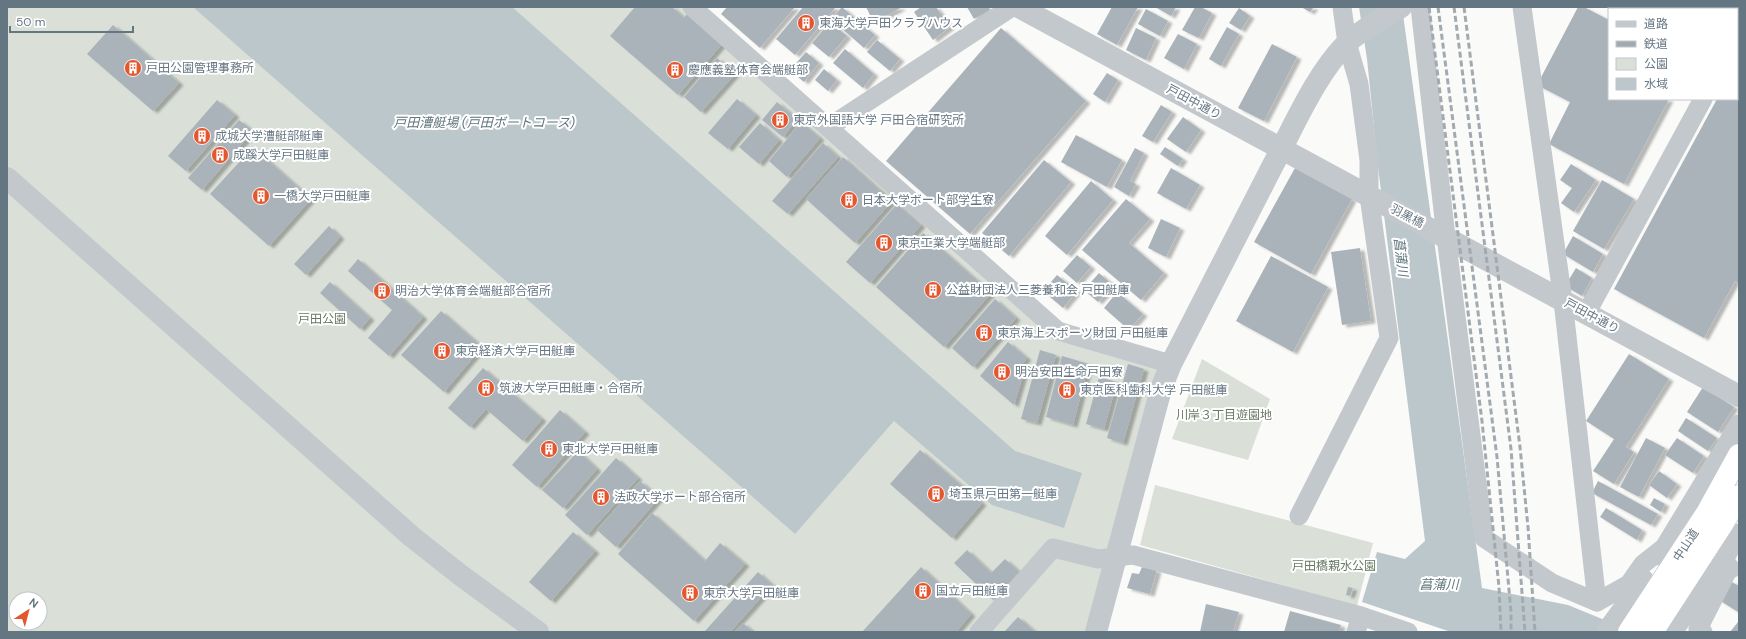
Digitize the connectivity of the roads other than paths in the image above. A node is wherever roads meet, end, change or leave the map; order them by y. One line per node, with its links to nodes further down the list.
1 (692, 7): 10 (street)
2 (1012, 7): 10 (street)
3 (1019, 7): 11 (street, 戸田中通り)
4 (1342, 7): 8 (street)
5 (1401, 7): 8 (street)
6 (1420, 7): 14 (street)
7 (1522, 7): 15 (street)
8 (1350, 40): 11 (street); 13 (street)
9 (1702, 100): 16 (street)
10 (829, 127): 17 (street)
11 (1282, 150): 13 (street, 戸田中通り); 17 (street)
12 (7, 178): 30 (street)
13 (1369, 196): 14 (street, 羽黒橋); 22 (street)
14 (1445, 237): 15 (street, 戸田中通り); 27 (street)
15 (1563, 301): 16 (street, 戸田中通り); 27 (street)
16 (1586, 314): 18 (street, 戸田中通り)
17 (1171, 364): 25 (street)
18 (1739, 396)
19 (1739, 424): 24 (street)
20 (1739, 455): 29 (highway, 中山道)
21 (1739, 496): 29 (highway, 中山道)
22 (1299, 516)
23 (1739, 533): 26 (street)
24 (1666, 546): 27 (street); 29 (street)
25 (1116, 557): 28 (street); 31 (street); 32 (street)
26 (1731, 567): 29 (street); 35 (street)
27 (1597, 602)
28 (1359, 624): 33 (street)
29 (1649, 626): 34 (street)
30 (538, 632)
31 (979, 632)
32 (1096, 632)
33 (1408, 632)
34 (1605, 632)
35 (1704, 632)

